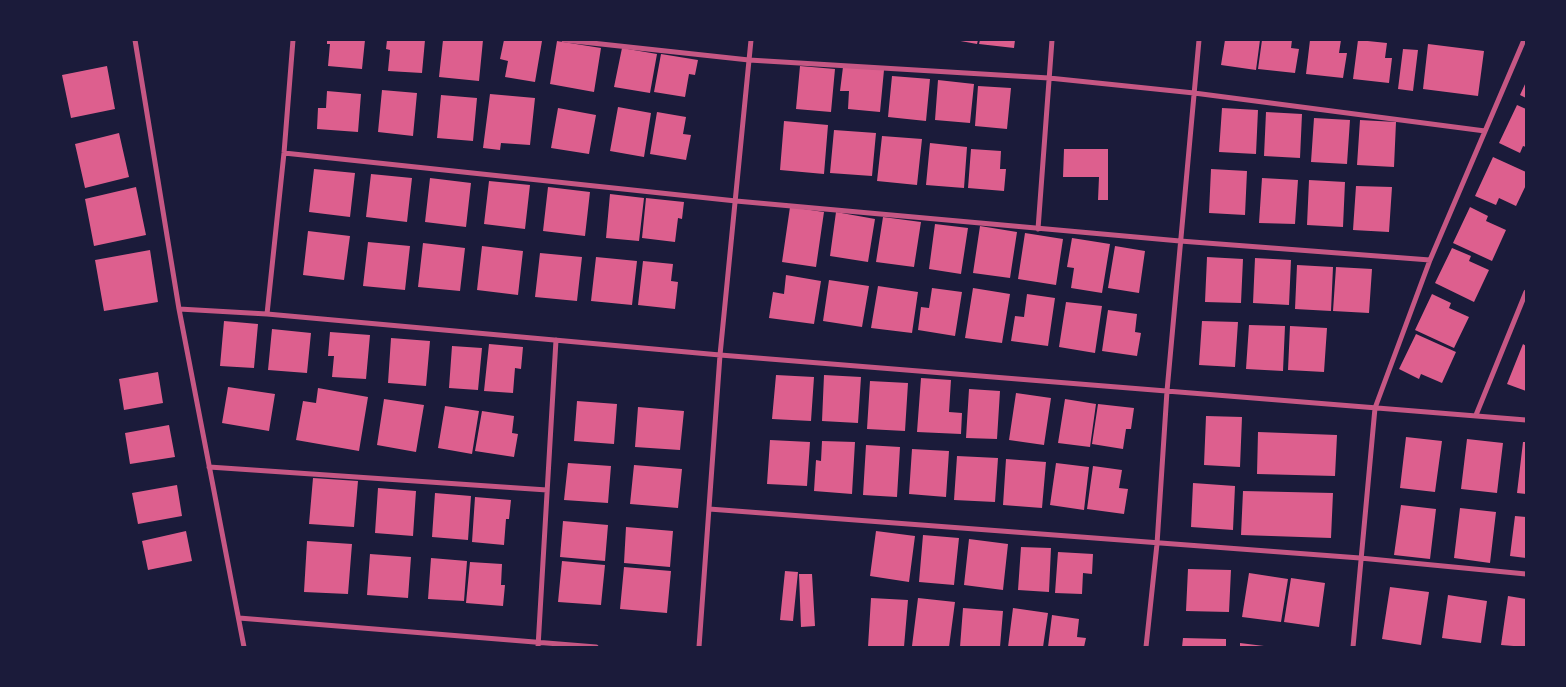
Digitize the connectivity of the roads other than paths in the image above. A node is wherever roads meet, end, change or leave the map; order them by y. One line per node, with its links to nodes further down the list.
1 (134, 40): 18 (street)
2 (293, 40): 12 (street)
3 (564, 40): 8 (street)
4 (751, 40): 8 (street)
5 (1052, 40): 9 (street)
6 (1199, 40): 10 (street)
7 (1524, 40): 11 (street)
8 (749, 60): 9 (street); 13 (street)
9 (1049, 78): 10 (street); 14 (street)
10 (1194, 94): 11 (street); 15 (street)
11 (1485, 131): 16 (street)
12 (284, 152): 13 (street); 19 (street)
13 (736, 200): 14 (street); 21 (street)
14 (1038, 229): 15 (street)
15 (1180, 241): 16 (street); 22 (street)
16 (1430, 260): 23 (street)
17 (1526, 292): 24 (street)
18 (179, 309): 19 (street); 26 (street)
19 (267, 314): 20 (street)
20 (556, 340): 21 (street); 27 (street)
21 (720, 355): 22 (street); 28 (street)
22 (1166, 391): 23 (street); 29 (street)
23 (1375, 408): 24 (street); 30 (street)
24 (1476, 415): 25 (street)
25 (1526, 420)
26 (209, 467): 27 (street); 32 (street)
27 (547, 490): 33 (street)
28 (709, 509): 29 (street); 36 (street)
29 (1157, 544): 30 (street); 37 (street)
30 (1360, 558): 31 (street); 38 (street)
31 (1526, 574)
32 (239, 618): 33 (street); 34 (street)
33 (538, 645): 35 (street)
34 (244, 647)
35 (596, 647)
36 (699, 647)
37 (1146, 647)
38 (1353, 647)

